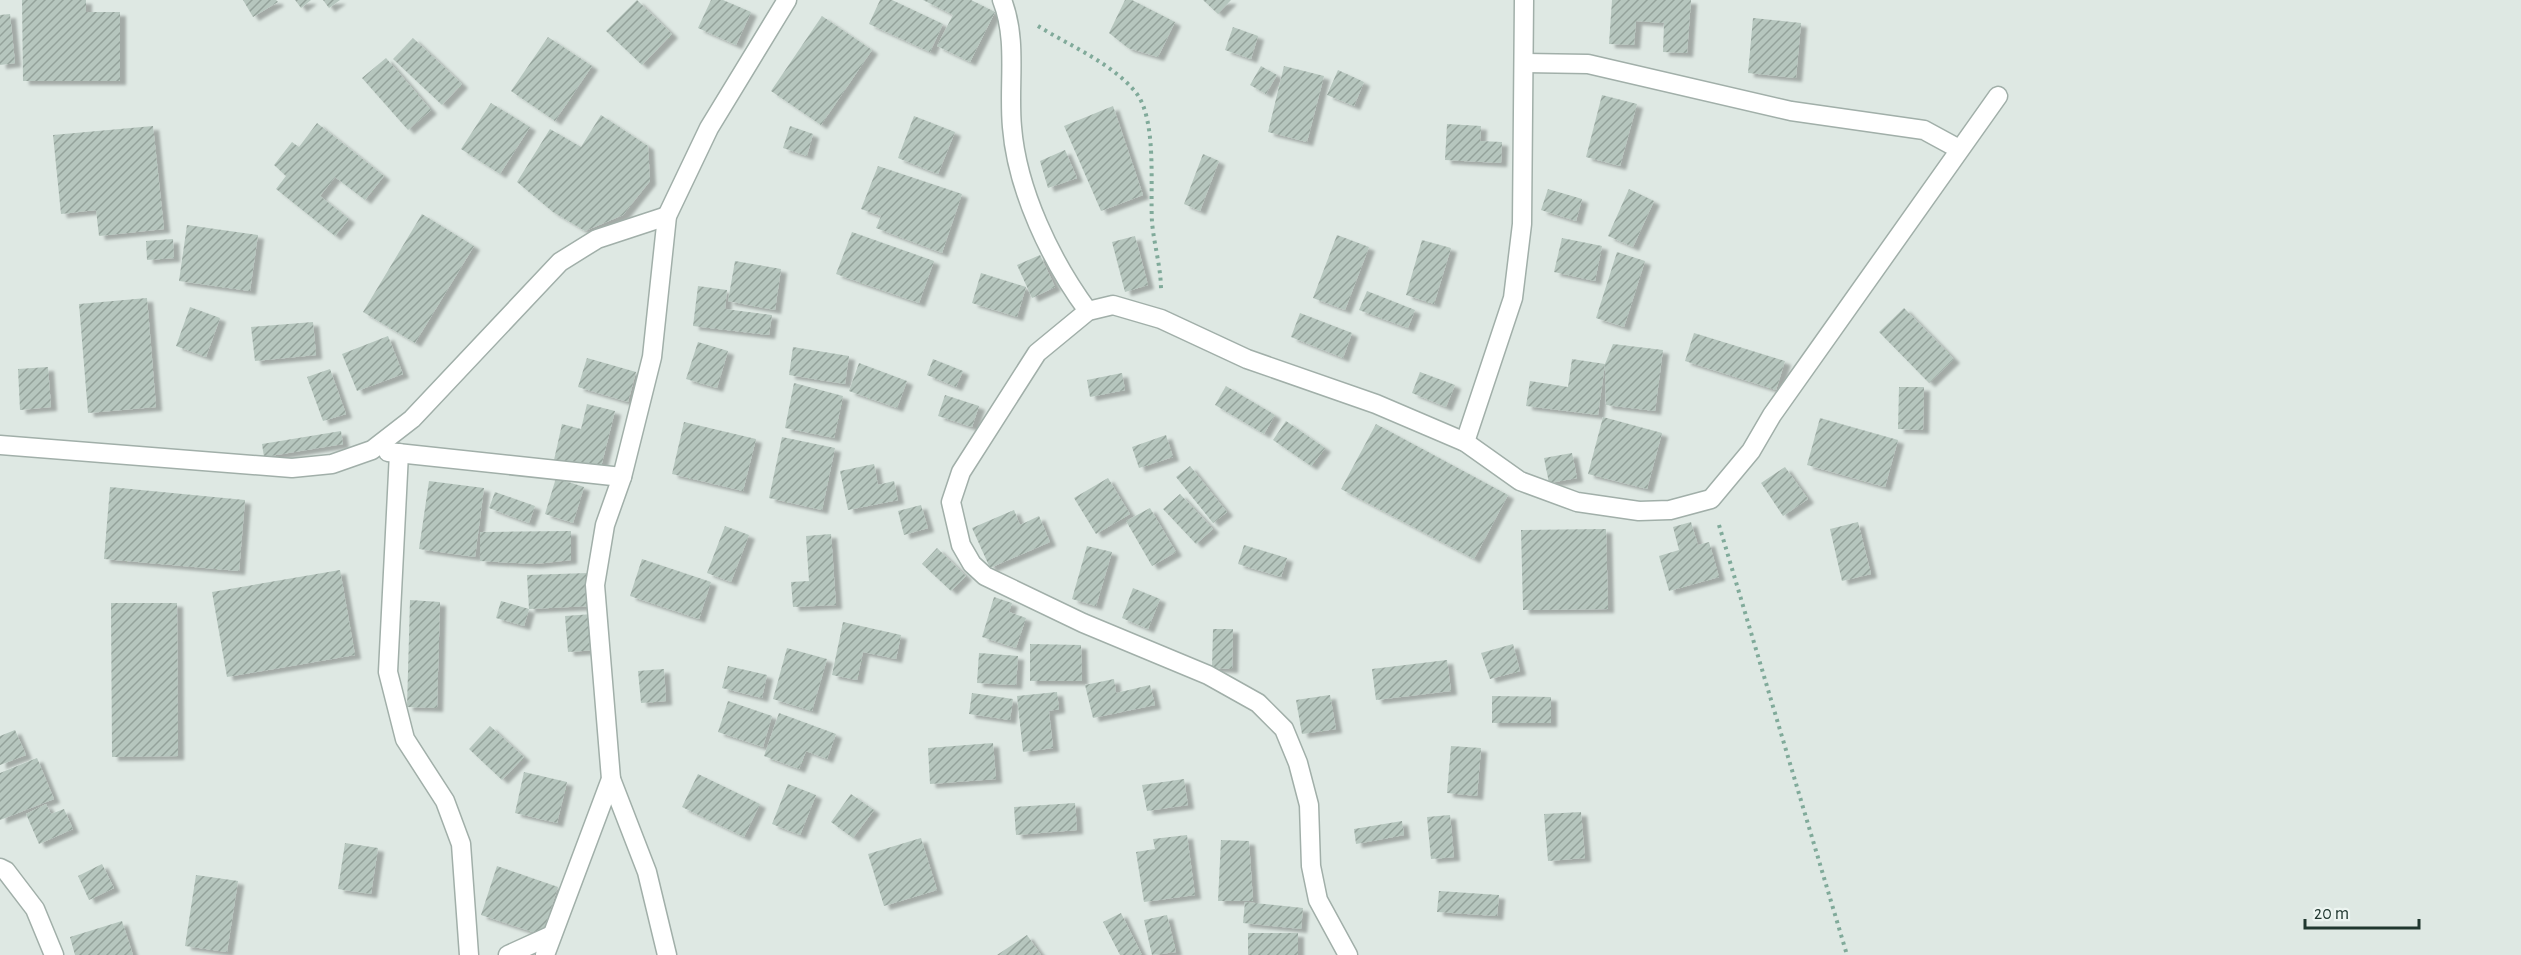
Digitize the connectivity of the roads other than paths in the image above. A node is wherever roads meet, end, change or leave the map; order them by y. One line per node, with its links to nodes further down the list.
1 (787, 0): 7 (street)
2 (1524, 0): 4 (street)
3 (1003, 3): 8 (street)
4 (1525, 63): 6 (street); 9 (street)
5 (1998, 96): 6 (street)
6 (1959, 149): 9 (street)
7 (667, 216): 11 (street); 13 (street)
8 (1088, 311): 9 (street); 22 (street)
9 (1465, 442)
10 (0, 445): 11 (street)
11 (372, 450): 12 (street)
12 (399, 453): 13 (street); 18 (street)
13 (622, 477): 14 (street)
14 (611, 779): 16 (street); 21 (street)
15 (0, 868): 17 (street)
16 (552, 935): 19 (street); 20 (street)
17 (54, 955)
18 (469, 955)
19 (508, 955)
20 (545, 955)
21 (667, 955)
22 (1348, 955)

